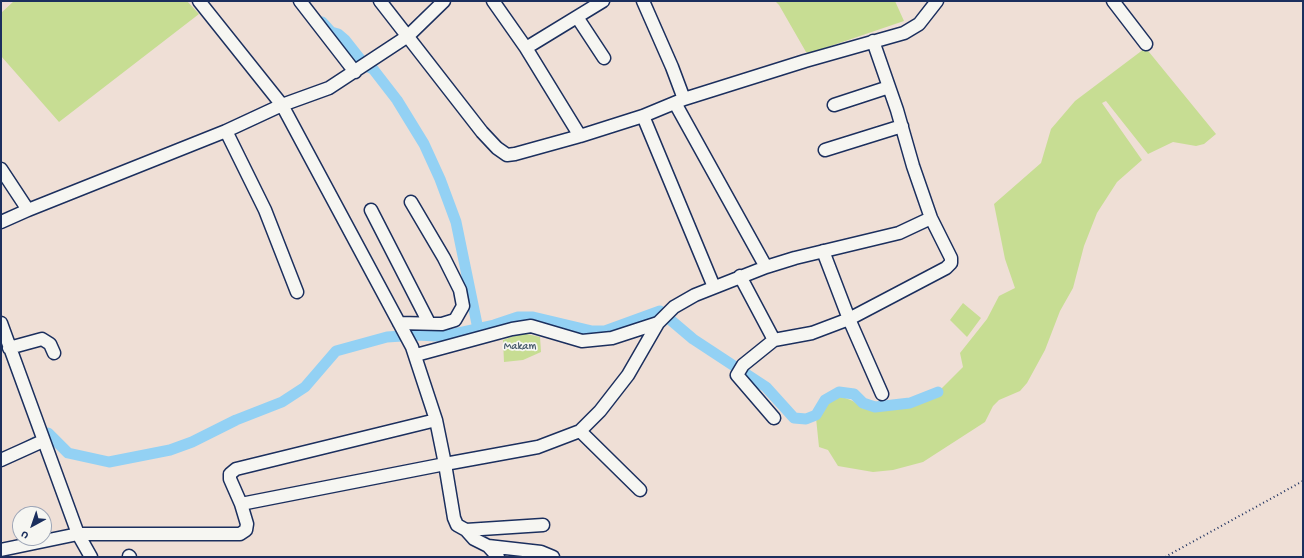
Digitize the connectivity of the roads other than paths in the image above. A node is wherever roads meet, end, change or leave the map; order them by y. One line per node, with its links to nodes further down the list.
1 (199, 1): 19 (street)
2 (300, 1): 16 (street)
3 (380, 1): 11 (street)
4 (444, 1): 11 (street)
5 (493, 1): 14 (street)
6 (604, 1): 10 (street)
7 (643, 1): 18 (street)
8 (937, 1): 12 (street)
9 (1113, 1): 13 (street)
10 (577, 17): 14 (street); 15 (street)
11 (408, 36): 16 (street); 24 (street)
12 (873, 41): 17 (street); 18 (street)
13 (1146, 44)
14 (526, 48): 24 (street)
15 (604, 58)
16 (356, 72): 19 (street)
17 (889, 87): 20 (street); 22 (street)
18 (679, 101): 21 (street); 33 (street)
19 (282, 105): 23 (street); 41 (street)
20 (834, 105)
21 (643, 116): 24 (street); 35 (street)
22 (902, 126): 25 (street); 30 (street)
23 (226, 131): 28 (street); 36 (street)
24 (580, 136)
25 (825, 150)
26 (1, 169): 28 (street)
27 (411, 202): 40 (street)
28 (28, 210): 31 (street)
29 (371, 210): 40 (street)
30 (931, 218): 32 (street); 38 (street)
31 (1, 222)
32 (823, 251): 33 (street); 38 (street)
33 (766, 266): 34 (street)
34 (740, 276): 35 (street); 42 (street)
35 (714, 287): 37 (street)
36 (297, 292)
37 (662, 318): 44 (street); 49 (street)
38 (849, 319): 42 (street); 46 (street)
39 (1, 323): 43 (street)
40 (430, 324): 41 (street)
41 (402, 328): 44 (street)
42 (774, 340): 47 (street)
43 (9, 348): 45 (street); 50 (street)
44 (414, 351): 48 (street)
45 (54, 353)
46 (882, 394)
47 (774, 418)
48 (436, 420): 52 (street); 54 (street)
49 (580, 431): 52 (street); 53 (street)
50 (43, 441): 51 (street); 57 (street)
51 (1, 460)
52 (446, 464): 54 (street); 56 (street)
53 (640, 490)
54 (240, 504): 57 (street)
55 (543, 525): 56 (street)
56 (466, 530): 58 (street)
57 (78, 534): 59 (street); 60 (street)
58 (488, 546): 61 (street); 62 (street)
59 (1, 550)
60 (91, 557)
61 (498, 557)
62 (553, 557)

